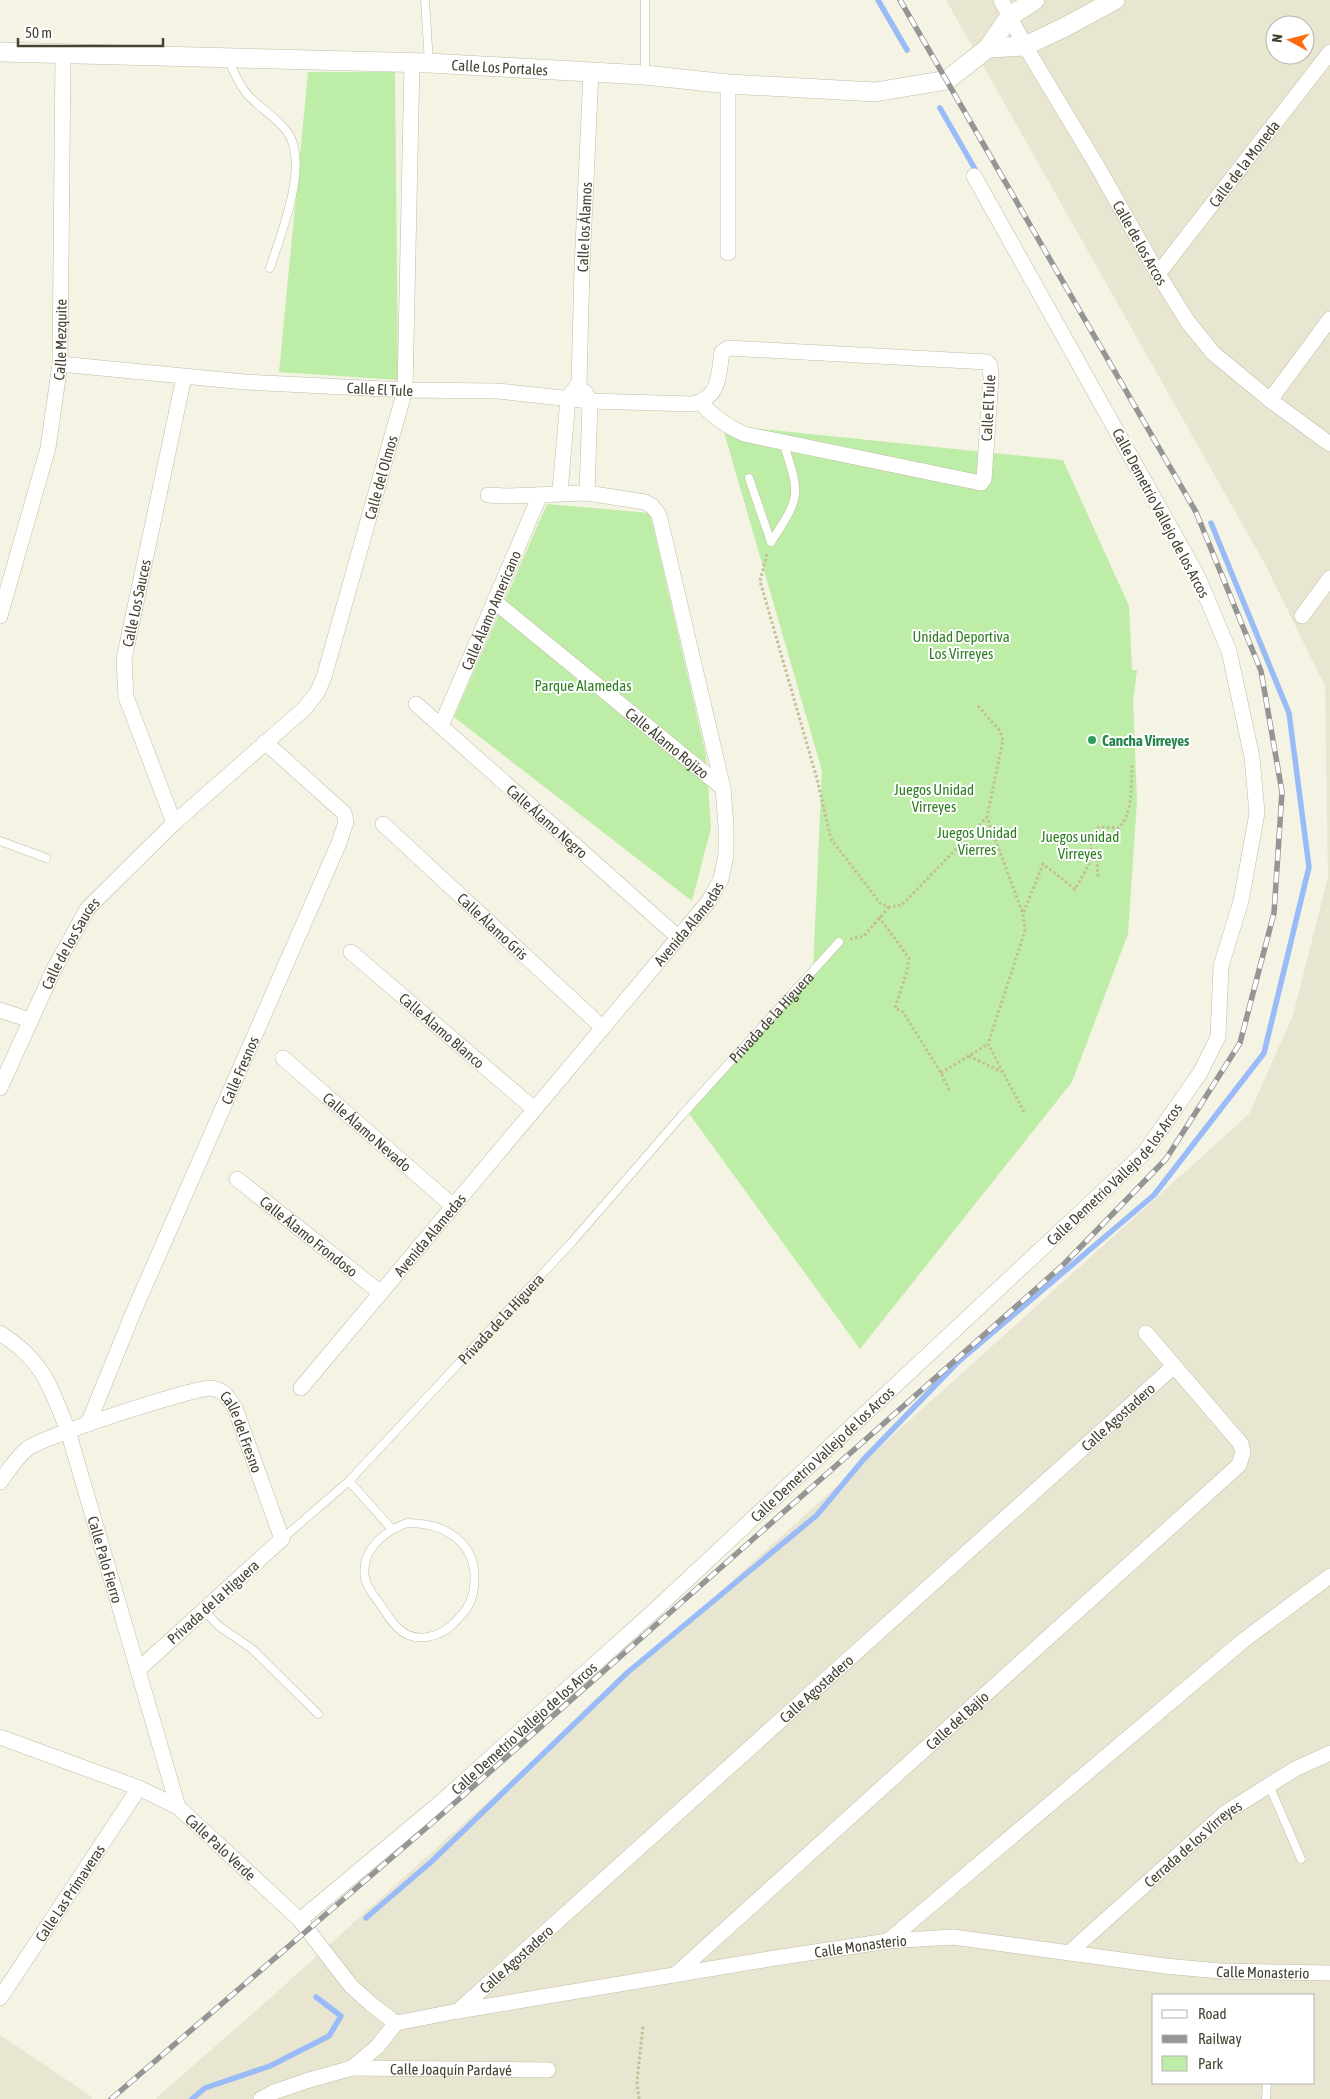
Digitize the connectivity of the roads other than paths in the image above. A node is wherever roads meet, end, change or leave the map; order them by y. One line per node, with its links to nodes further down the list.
1 (425, 0): 12 (lane)
2 (645, 0): 14 (lane)
3 (1035, 0): 5 (street, Calle Los Portales)
4 (1115, 0): 6 (street)
5 (1005, 8): 6 (street, Calle de los Arcos); 7 (street, Calle Los Portales)
6 (1025, 46): 7 (street); 19 (street, Calle de los Arcos)
7 (988, 48): 15 (street, Calle Los Portales)
8 (0, 52): 10 (street, Calle Los Portales)
9 (1330, 52): 19 (street, Calle de la Moneda)
10 (63, 55): 11 (street, Calle Los Portales); 21 (street, Calle Mezquite)
11 (228, 59): 12 (street, Calle Los Portales); 18 (lane)
12 (420, 63): 13 (street, Calle Los Portales); 24 (street, Calle del Olmos)
13 (591, 72): 14 (street, Calle Los Portales); 23 (street, Calle los Álamos)
14 (645, 75): 15 (street, Calle Los Portales)
15 (728, 84): 17 (street)
16 (974, 176): 80 (street, Calle Demetrio Vallejo de los Arcos)
17 (728, 253)
18 (270, 268)
19 (1158, 274): 26 (street, Calle de los Arcos)
20 (1330, 319): 26 (street)
21 (60, 364): 22 (street, Calle El Tule); 38 (street, Calle Mezquite)
22 (184, 377): 24 (street, Calle El Tule); 44 (street, Calle Los Sauces)
23 (579, 383): 25 (street); 27 (street)
24 (405, 390): 25 (street, Calle El Tule); 42 (street, Calle del Olmos)
25 (568, 398): 27 (street, Calle El Tule); 32 (street)
26 (1270, 400): 30 (street, Calle de los Arcos)
27 (590, 401): 28 (street, Calle El Tule); 33 (street)
28 (700, 402): 29 (street, Calle El Tule); 29 (street, Calle El Tule)
29 (783, 442): 31 (lane)
30 (1330, 444)
31 (749, 478)
32 (560, 492): 33 (street, Avenida Alamedas); 35 (street, Avenida Alamedas)
33 (587, 493): 43 (street, Avenida Alamedas)
34 (488, 495): 35 (street, Avenida Alamedas)
35 (540, 495): 37 (street, Calle Álamo Americano)
36 (1330, 578): 39 (street)
37 (494, 602): 41 (street, Calle Álamo Americano); 43 (street, Calle Álamo Rojizo)
38 (0, 616)
39 (1302, 616)
40 (416, 704): 41 (street, Calle Álamo Negro)
41 (441, 726): 48 (street, Calle Álamo Negro)
42 (265, 742): 44 (street, Calle del Olmos); 64 (street, Calle Fresnos)
43 (724, 788): 48 (street, Avenida Alamedas)
44 (174, 823): 52 (street, Calle de los Sauces)
45 (383, 824): 53 (street, Calle Álamo Gris)
46 (0, 840): 47 (lane)
47 (46, 858)
48 (678, 937): 53 (street, Avenida Alamedas)
49 (839, 942): 66 (lane, Privada de la Higuera)
50 (351, 952): 56 (street, Calle Álamo Blanco)
51 (0, 1010): 52 (street)
52 (30, 1020): 55 (street, Calle de los Sauces)
53 (603, 1028): 56 (street, Avenida Alamedas)
54 (283, 1058): 58 (street, Calle Álamo Nevado)
55 (0, 1088)
56 (533, 1108): 58 (street, Avenida Alamedas)
57 (237, 1179): 59 (street, Calle Álamo Frondoso)
58 (453, 1206): 59 (street, Avenida Alamedas)
59 (381, 1293): 63 (street, Avenida Alamedas)
60 (0, 1333): 65 (street, Calle Palo Fierro)
61 (1146, 1333): 62 (street)
62 (1174, 1366): 84 (street, Calle del Bajío); 86 (street, Calle Agostadero)
63 (300, 1388)
64 (88, 1424): 65 (street, Calle del Fresno); 69 (street, Calle del Fresno)
65 (68, 1431): 67 (street, Calle del Fresno); 72 (street, Calle Palo Fierro)
66 (349, 1481): 68 (lane); 69 (lane, Privada de la Higuera)
67 (0, 1482)
68 (391, 1528): 68 (lane)
69 (282, 1540): 71 (street, Privada de la Higuera)
70 (1330, 1576): 81 (street)
71 (203, 1610): 72 (street, Privada de la Higuera); 73 (lane)
72 (138, 1670): 78 (street, Calle Palo Fierro)
73 (318, 1714)
74 (0, 1737): 77 (street, Calle Palo Verde)
75 (1330, 1753): 76 (street, Cerrada de los Virreyes)
76 (1269, 1784): 79 (lane); 82 (street, Cerrada de los Virreyes)
77 (139, 1788): 78 (street, Calle Palo Verde); 85 (street, Calle Las Primaveras)
78 (178, 1807): 80 (street, Calle Palo Verde)
79 (1301, 1859)
80 (300, 1920): 87 (street, Calle Palo Verde)
81 (888, 1941): 82 (street, Calle Monasterio); 84 (street, Calle Monasterio)
82 (1070, 1952): 83 (street, Calle Monasterio)
83 (1330, 1973)
84 (675, 1976): 86 (street, Calle Monasterio)
85 (0, 1998)
86 (458, 2011): 87 (street, Calle Monasterio)
87 (396, 2023): 88 (street)
88 (352, 2068): 89 (street, Calle Joaquín Pardavé); 91 (street)
89 (548, 2070)
90 (1267, 2084): 92 (lane)
91 (261, 2099)
92 (1266, 2099)

